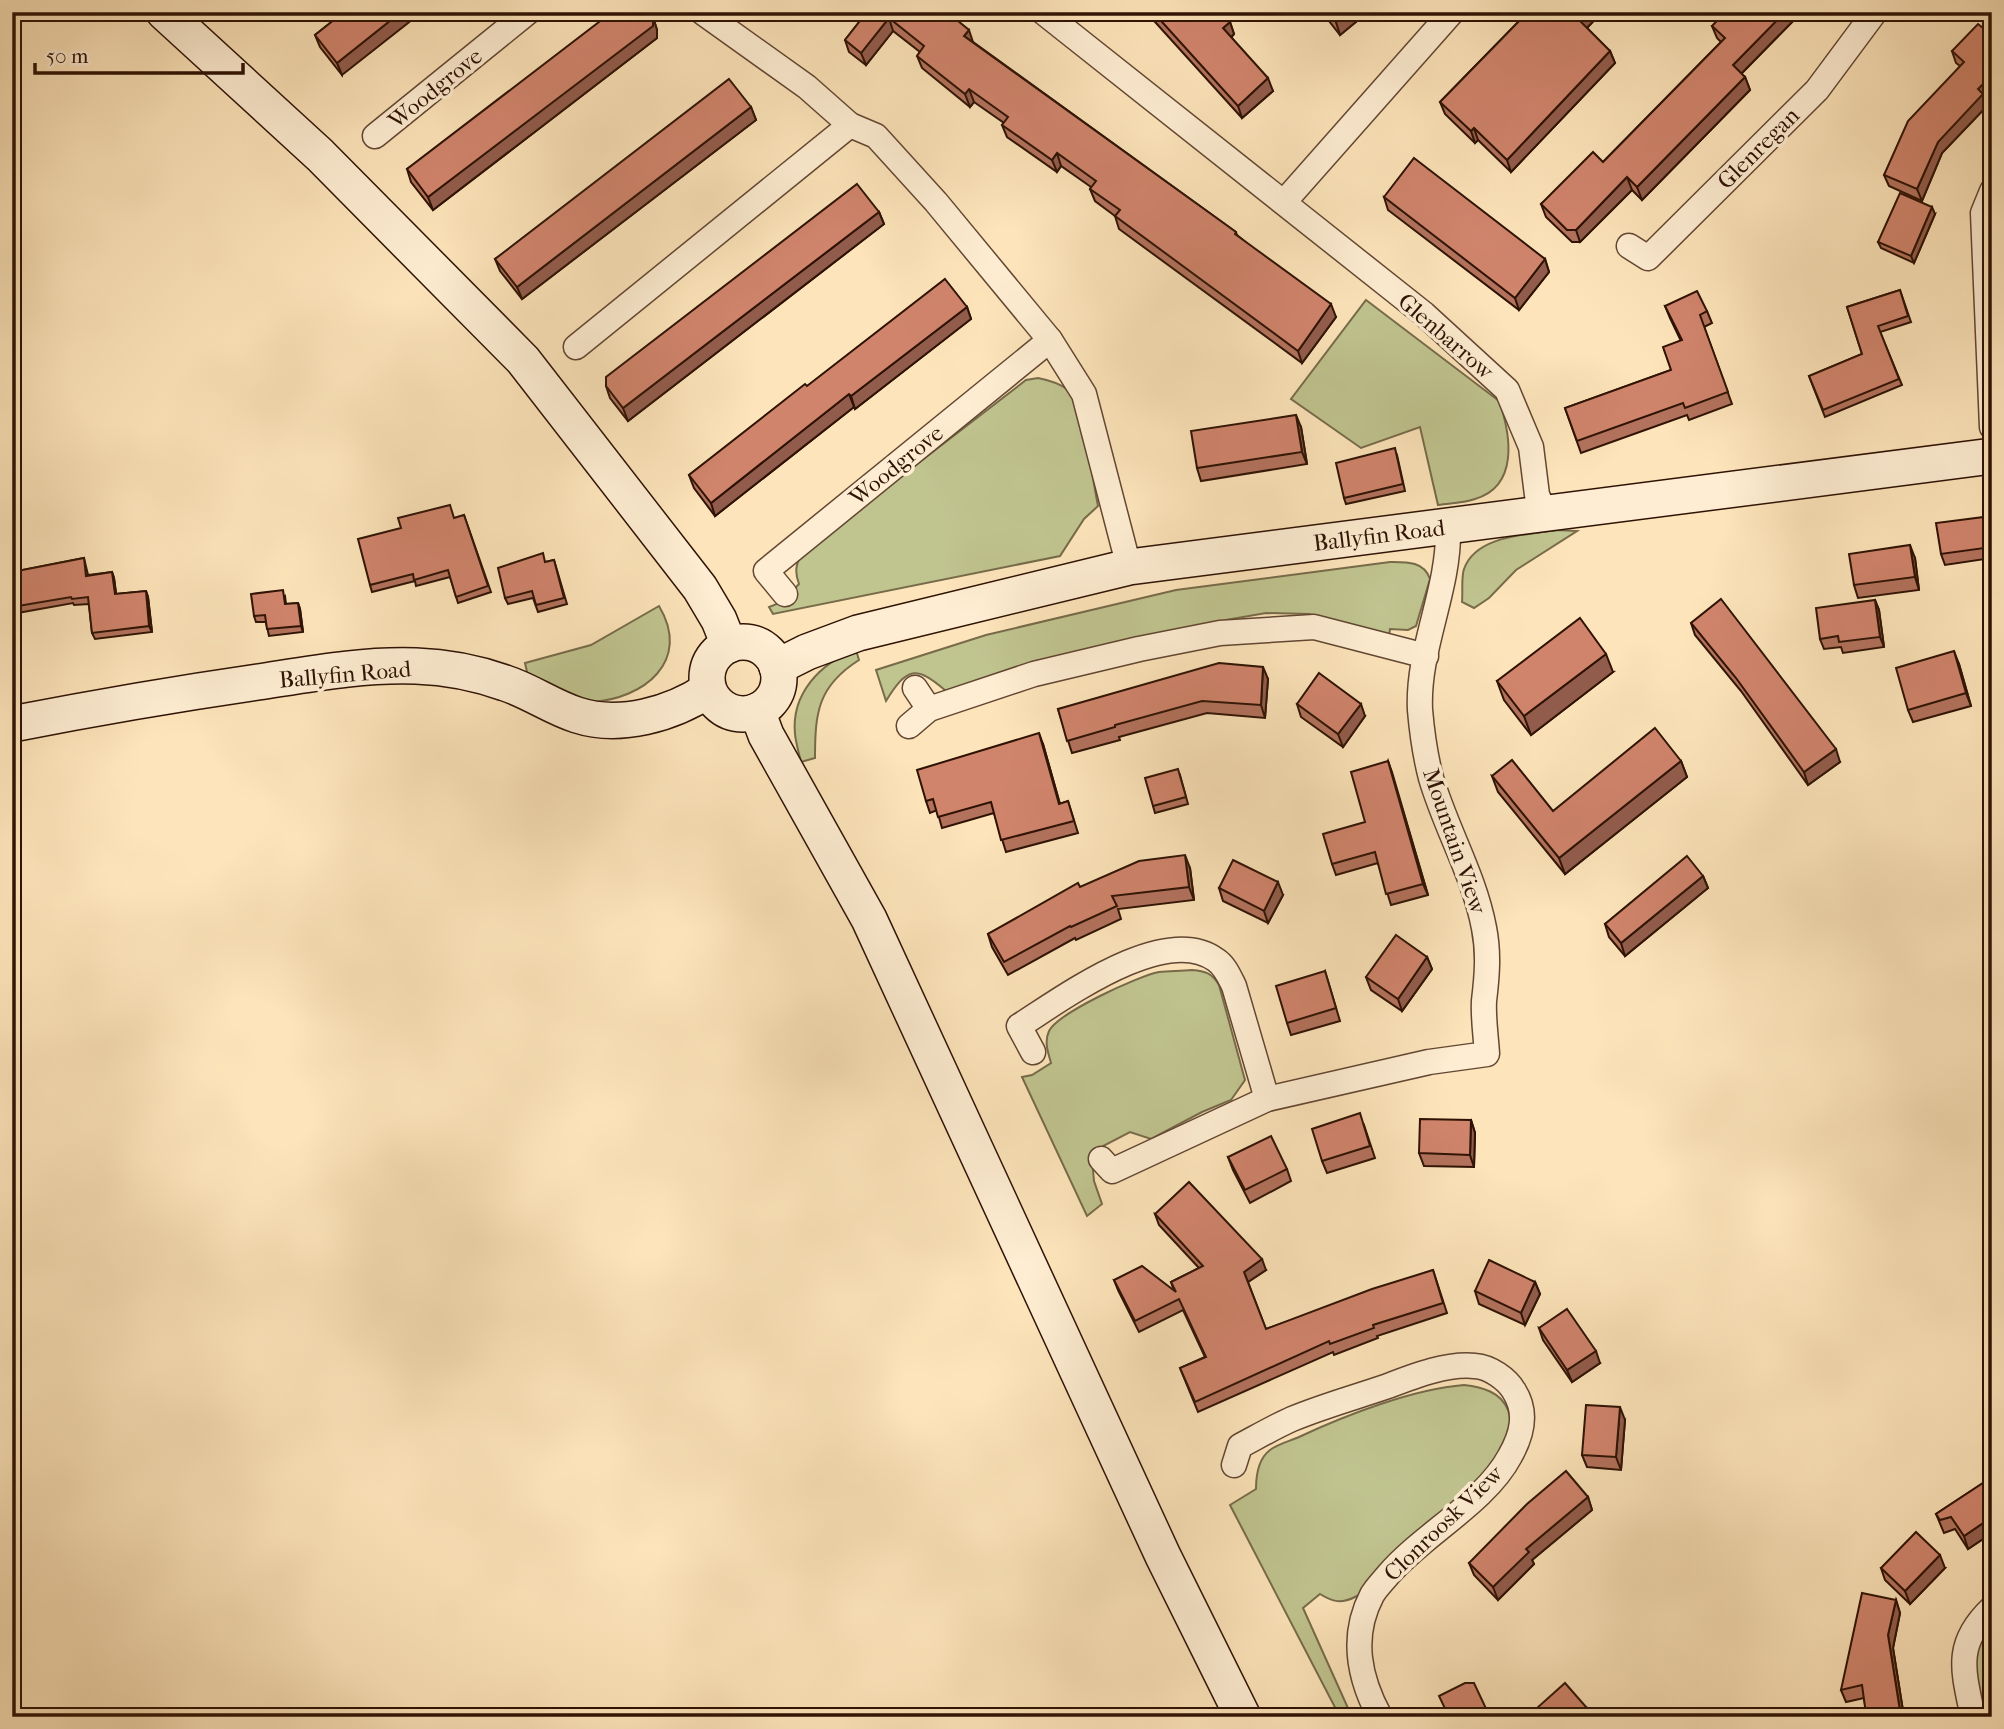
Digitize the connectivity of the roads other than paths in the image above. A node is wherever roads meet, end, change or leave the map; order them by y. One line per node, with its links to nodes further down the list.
1 (164, 12): 20 (street)
2 (528, 12): 8 (street, Woodgrove)
3 (702, 12): 7 (street)
4 (1043, 12): 10 (street, Glenbarrow)
5 (1452, 12): 10 (street)
6 (1875, 12): 11 (street, Glenregan)
7 (850, 125): 12 (street); 13 (street)
8 (375, 136)
9 (1992, 191): 14 (street)
10 (1284, 202): 16 (street, Glenbarrow)
11 (1629, 246)
12 (1050, 341): 18 (street); 19 (street, Woodgrove)
13 (576, 347)
14 (1992, 427)
15 (1992, 456): 16 (street, Ballyfin Road)
16 (1545, 512): 17 (street, Ballyfin Road)
17 (1448, 527): 18 (street, Ballyfin Road); 21 (street, Mountain View)
18 (1129, 567): 22 (street, Ballyfin Road)
19 (785, 594)
20 (729, 645): 22 (street); 23 (street)
21 (1426, 656): 26 (street); 28 (street, Mountain View)
22 (778, 667): 24 (street)
23 (708, 690): 24 (street); 25 (street, Ballyfin Road)
24 (757, 712): 32 (street)
25 (12, 724)
26 (909, 726)
27 (1033, 1052): 28 (street)
28 (1267, 1099): 29 (street, Mountain View)
29 (1101, 1159)
30 (1234, 1465): 33 (street, Clonroosk View)
31 (1992, 1608): 34 (street)
32 (1243, 1717)
33 (1380, 1717)
34 (1973, 1717)

